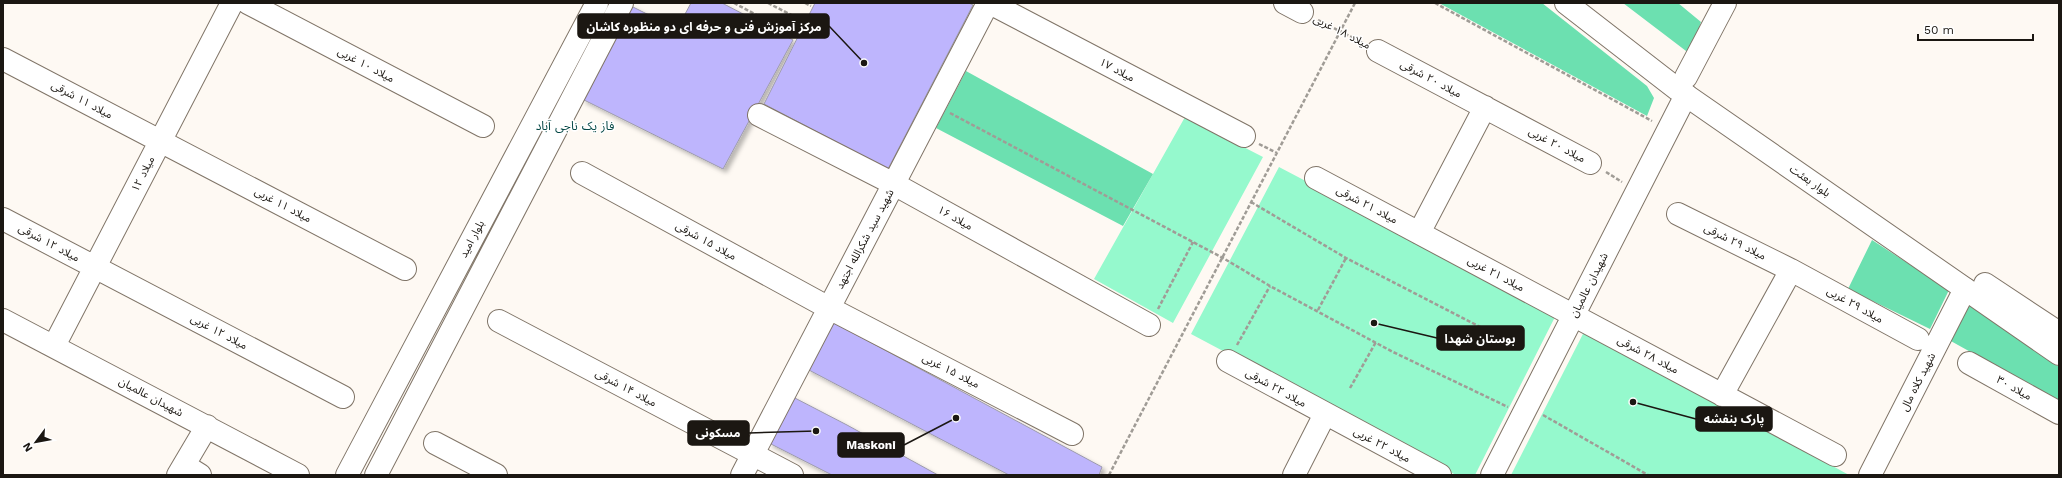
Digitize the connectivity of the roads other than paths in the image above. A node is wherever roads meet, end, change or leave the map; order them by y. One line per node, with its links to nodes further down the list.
1 (232, 3): 16 (street, میلاد ۱۲)
2 (248, 3): 14 (street, میلاد ۱۰ غربی)
3 (597, 3): 50 (street, بلوار امید)
4 (622, 3): 51 (street, بلوار امید)
5 (989, 3): 15 (street, میلاد ۱۷); 20 (street, شهید سید شکرالله اجتهد)
6 (1566, 3): 11 (street, بلوار بعثت)
7 (1590, 3): 11 (street, بلوار بعثت)
8 (1725, 3): 11 (street, شهیدان عالمیان)
9 (1378, 51): 12 (street, میلاد ۲۰ شرقی)
10 (3, 59): 16 (street, میلاد ۱۱ شرقی)
11 (1686, 86): 27 (street, بلوار بعثت); 29 (street, شهیدان عالمیان); 33 (street, بلوار بعثت)
12 (1485, 107): 17 (street, میلاد ۲۰ غربی); 23 (street)
13 (759, 115): 20 (street, میلاد ۱۶)
14 (483, 126)
15 (1244, 136)
16 (160, 141): 24 (street, میلاد ۱۲); 25 (street, میلاد ۱۱ غربی)
17 (1590, 163)
18 (582, 173): 28 (street, میلاد ۱۵ شرقی)
19 (1316, 178): 23 (street, میلاد ۲۱ شرقی)
20 (894, 184): 28 (street, شهید سید شکرالله اجتهد); 32 (street, میلاد ۱۶)
21 (1678, 214): 26 (street, میلاد ۲۹ شرقی)
22 (3, 219): 24 (street, میلاد ۱۲ شرقی)
23 (1419, 232): 29 (street, میلاد ۲۱ غربی)
24 (95, 267): 35 (street, میلاد ۱۲); 40 (street, میلاد ۱۲ غربی)
25 (405, 269)
26 (1791, 270): 34 (street, میلاد ۲۹ غربی); 39 (street)
27 (1965, 289): 36 (street, بلوار بعثت); 58 (street, شهید کلاه مال)
28 (829, 308): 44 (street, میلاد ۱۵ غربی); 46 (street, شهید سید شکرالله اجتهد)
29 (1574, 315): 39 (street, میلاد ۲۸ شرقی); 57 (street, شهیدان عالمیان)
30 (3, 320): 35 (street, شهیدان عالمیان)
31 (499, 321): 46 (street, میلاد ۱۴ شرقی)
32 (1149, 325)
33 (2059, 333)
34 (1918, 339)
35 (54, 346): 43 (street, شهیدان عالمیان)
36 (2059, 354)
37 (1228, 361): 42 (street, میلاد ۲۲ شرقی)
38 (1969, 363): 41 (street, میلاد ۳۰)
39 (1722, 395): 47 (street, میلاد ۲۸ شرقی)
40 (343, 397)
41 (2059, 413)
42 (1325, 414): 55 (street); 56 (street, میلاد ۲۲ غربی)
43 (207, 426): 48 (street); 49 (street, شهیدان عالمیان)
44 (1072, 434)
45 (435, 443): 52 (street)
46 (753, 455): 53 (street, شهید سید شکرالله اجتهد); 54 (street, میلاد ۱۴ شرقی)
47 (1835, 455)
48 (187, 472)
49 (298, 475)
50 (347, 475)
51 (376, 475)
52 (496, 475)
53 (742, 475)
54 (792, 475)
55 (1294, 475)
56 (1440, 475)
57 (1492, 475)
58 (1870, 475)

